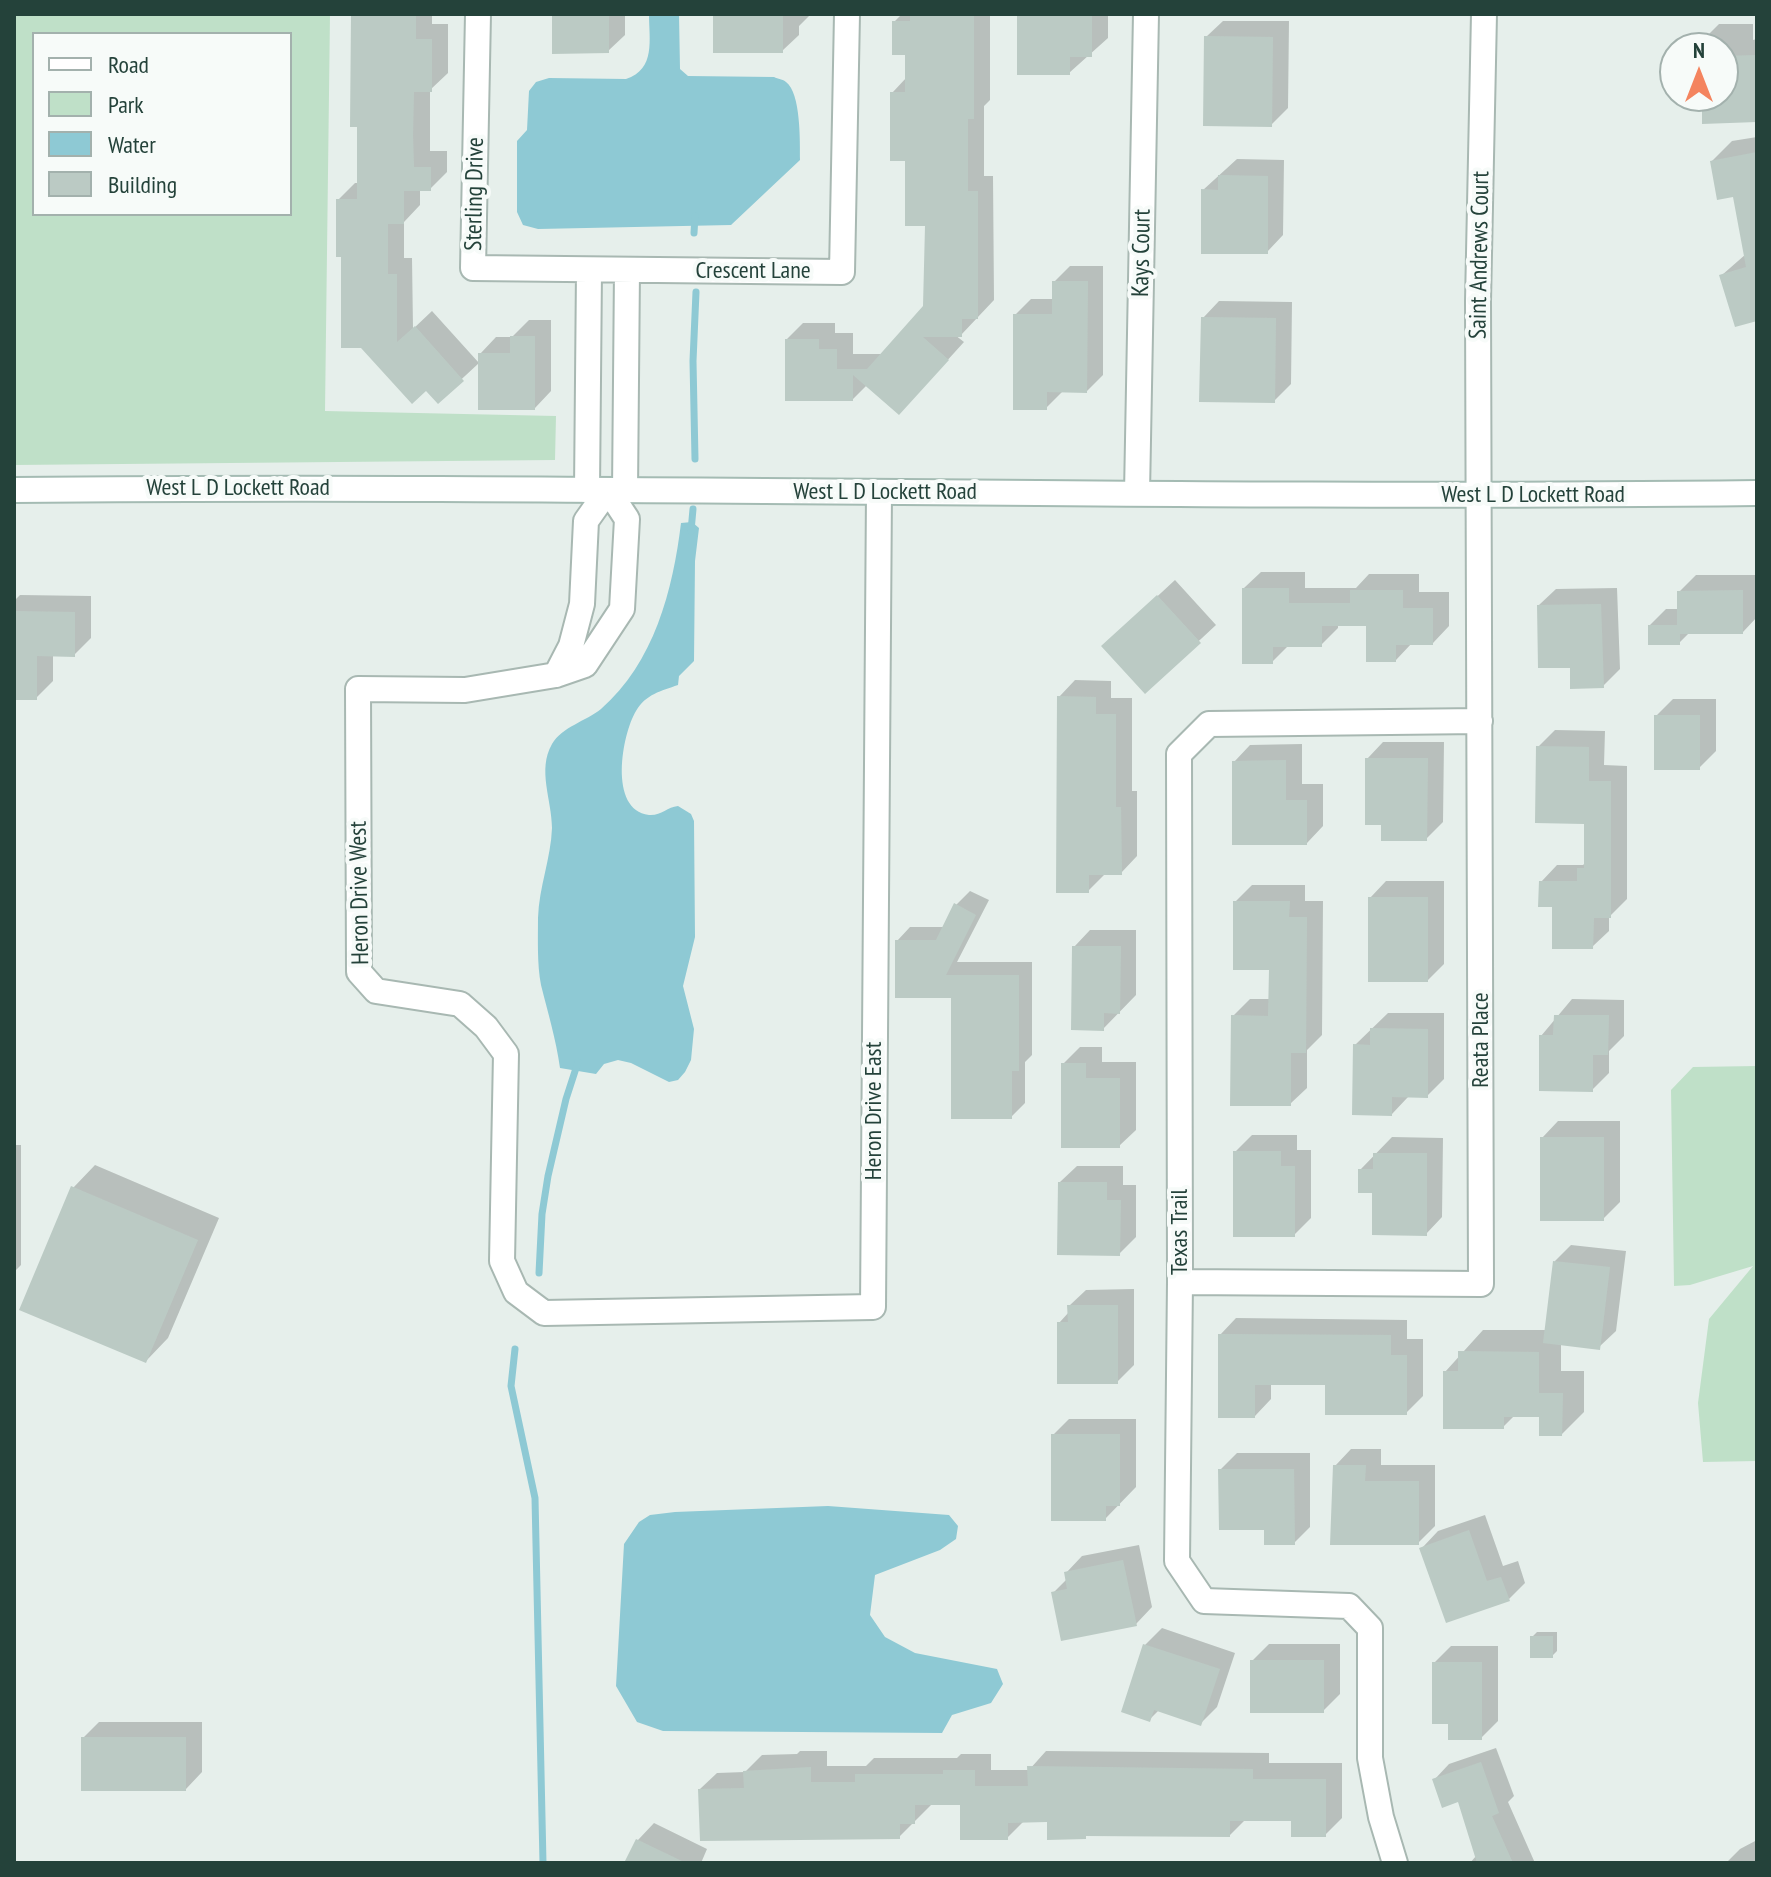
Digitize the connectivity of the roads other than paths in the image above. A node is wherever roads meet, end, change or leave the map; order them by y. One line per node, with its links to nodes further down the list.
1 (478, 14): 5 (street, Sterling Drive)
2 (847, 14): 6 (street, Crescent Lane)
3 (1146, 14): 10 (street, Kays Court)
4 (1484, 14): 12 (street, Saint Andrews Court)
5 (589, 270): 6 (street, Sterling Drive); 8 (street)
6 (627, 270): 8 (street)
7 (14, 490): 8 (street, West L D Lockett Road)
8 (607, 490): 9 (street, West L D Lockett Road); 13 (street); 13 (street, Heron Drive West)
9 (879, 492): 10 (street, West L D Lockett Road); 16 (street, Heron Drive East)
10 (1137, 493): 12 (street, West L D Lockett Road)
11 (1757, 493): 12 (street, West L D Lockett Road)
12 (1480, 497): 14 (street, Reata Place)
13 (556, 675): 16 (street, Heron Drive West)
14 (1480, 721): 15 (street, Texas Trail); 15 (street, Reata Place)
15 (1180, 1282): 17 (street, Texas Trail)
16 (516, 1292)
17 (1395, 1863)

